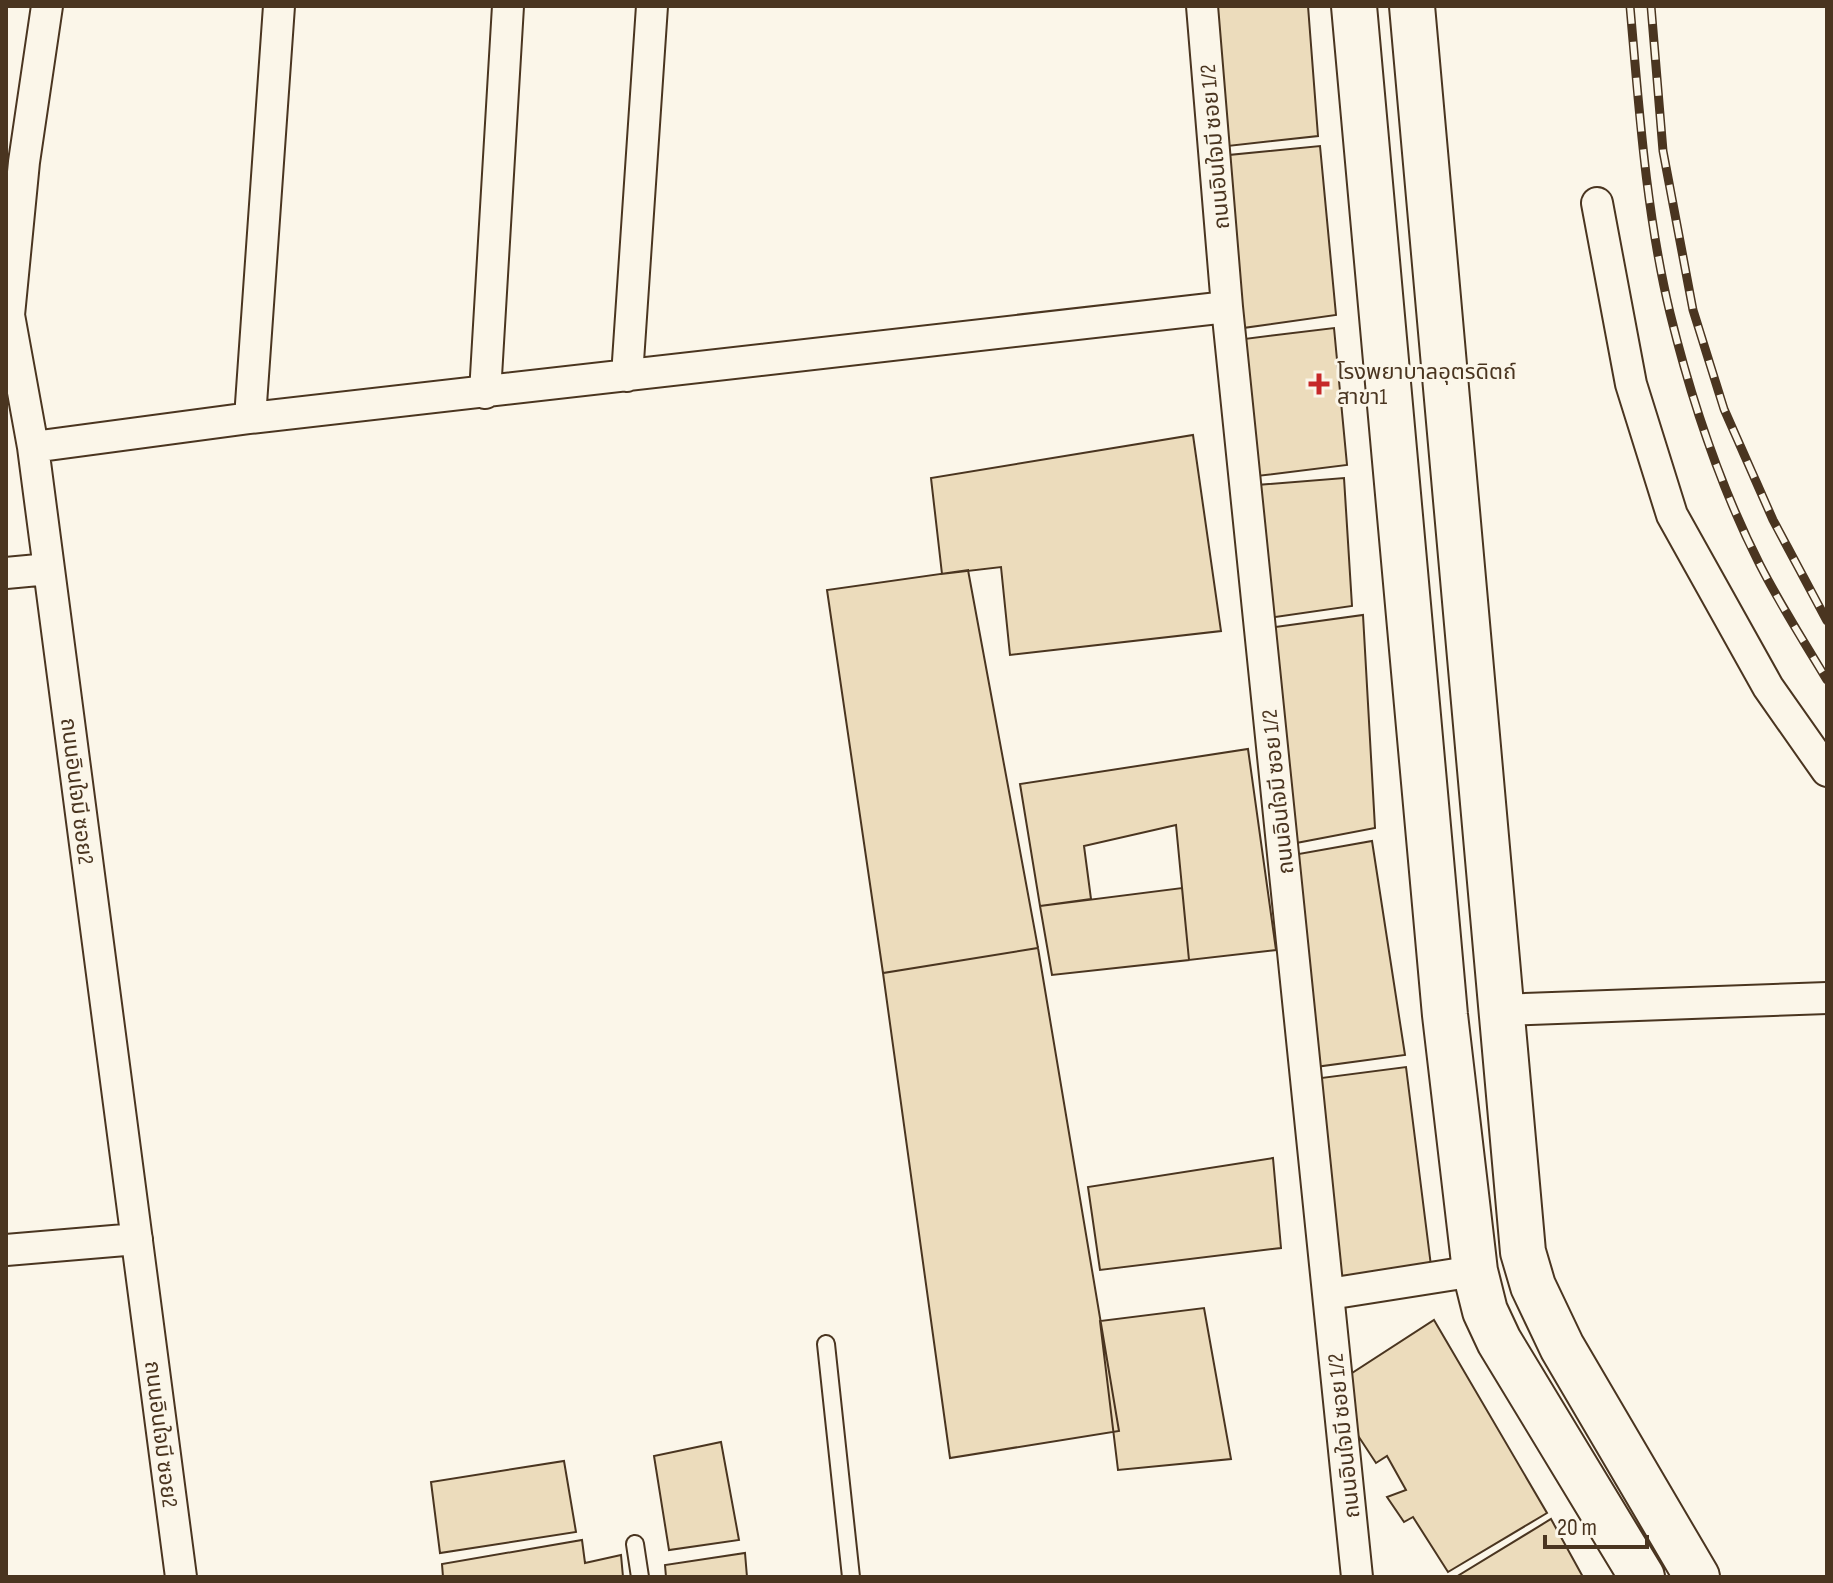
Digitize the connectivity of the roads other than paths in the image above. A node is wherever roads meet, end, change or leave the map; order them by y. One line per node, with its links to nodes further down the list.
1 (47, 6): 13 (street, ถนนอินใจมี ซอย2)
2 (279, 6): 12 (street)
3 (508, 6): 11 (street)
4 (652, 6): 10 (street)
5 (1202, 6): 9 (street, ถนนอินใจมี ซอย 1/2)
6 (1354, 6): 21 (main road)
7 (1412, 6): 18 (main road)
8 (1597, 203): 16 (street)
9 (1227, 307): 10 (street); 22 (street, ถนนอินใจมี ซอย 1/2)
10 (627, 376): 11 (street)
11 (485, 393): 12 (street)
12 (250, 418): 13 (street)
13 (33, 447): 14 (street, ถนนอินใจมี ซอย2)
14 (49, 569): 15 (street); 19 (street, ถนนอินใจมี ซอย2)
15 (6, 573)
16 (1827, 771)
17 (1827, 998): 18 (street)
18 (1500, 1010): 30 (main road)
19 (137, 1239): 20 (street); 25 (street, ถนนอินใจมี ซอย2)
20 (6, 1250)
21 (1475, 1271): 22 (street); 29 (main road)
22 (1329, 1294): 28 (street, ถนนอินใจมี ซอย 1/2)
23 (826, 1344): 27 (lane)
24 (635, 1544): 26 (lane)
25 (181, 1577)
26 (640, 1577)
27 (851, 1577)
28 (1357, 1577)
29 (1642, 1577)
30 (1697, 1577)

